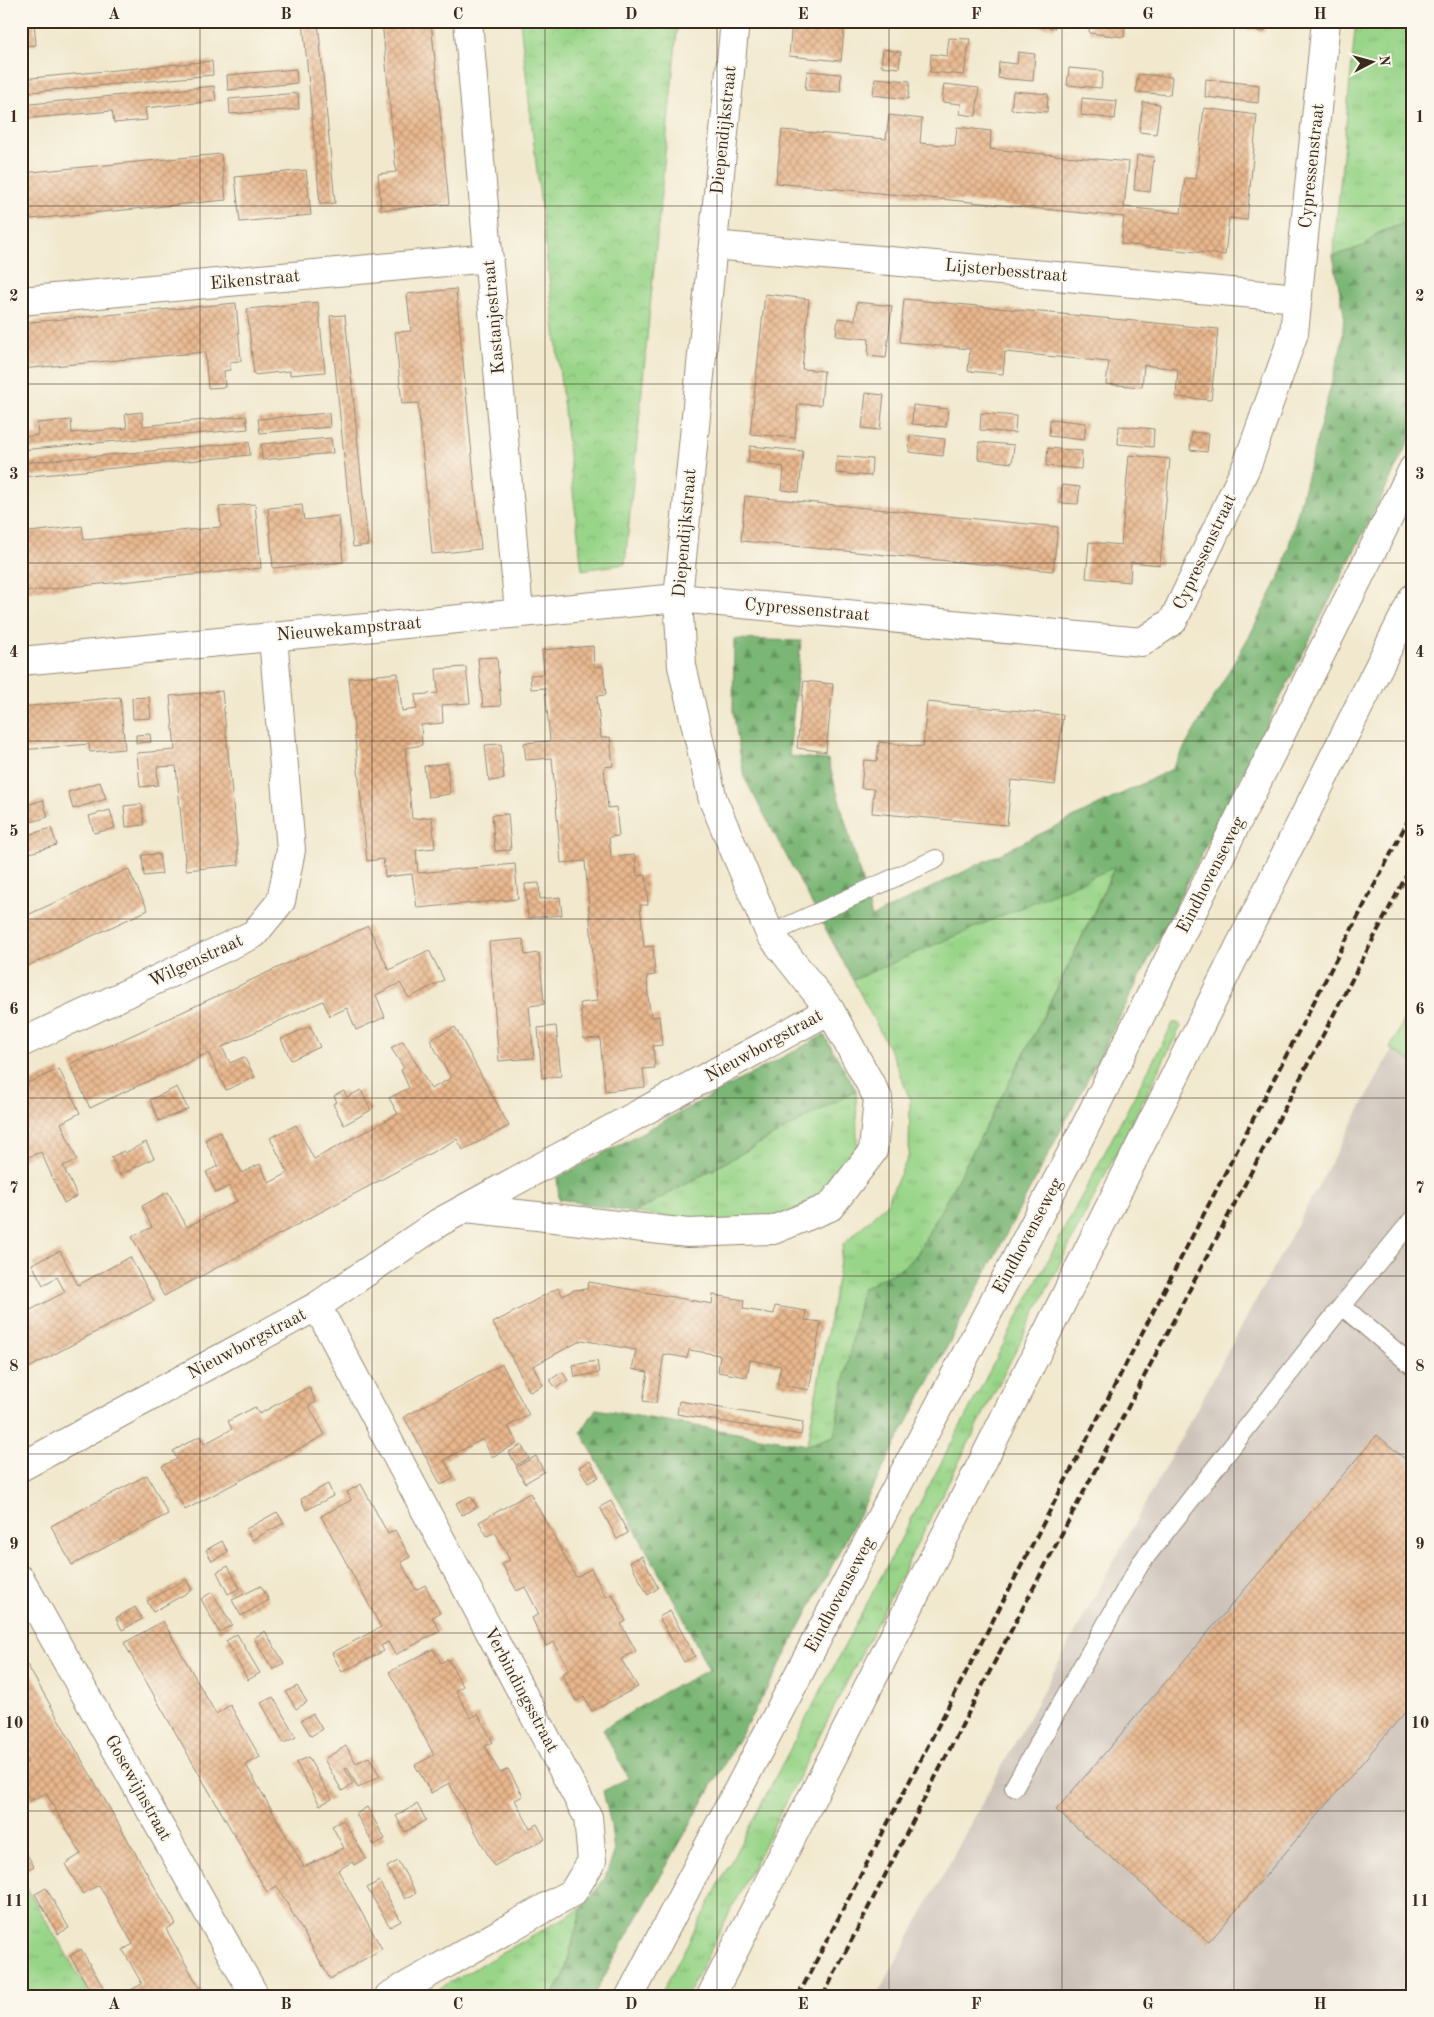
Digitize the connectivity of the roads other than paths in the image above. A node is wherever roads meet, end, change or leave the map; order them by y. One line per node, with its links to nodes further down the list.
1 (468, 21): 5 (street, Kastanjestraat)
2 (735, 21): 4 (street, Diependijkstraat)
3 (1326, 21): 6 (street, Cypressenstraat)
4 (713, 245): 6 (street, Lijsterbesstraat); 9 (street, Diependijkstraat)
5 (489, 258): 7 (street, Eikenstraat); 11 (street, Kastanjestraat)
6 (1298, 298): 9 (street, Cypressenstraat)
7 (21, 302)
8 (1413, 469): 28 (street, Eindhovenseweg)
9 (678, 598): 11 (street, Nieuwekampstraat); 15 (street, Diependijkstraat)
10 (1413, 598): 29 (street)
11 (520, 613): 12 (street, Nieuwekampstraat)
12 (274, 637): 13 (street, Nieuwekampstraat); 17 (street, Wilgenstraat)
13 (21, 661)
14 (936, 859): 15 (lane)
15 (770, 934): 16 (street, Diependijkstraat)
16 (830, 1010): 18 (street, Nieuwborgstraat); 18 (street, Nieuwborgstraat)
17 (21, 1043)
18 (466, 1208): 20 (street, Nieuwborgstraat)
19 (1413, 1219): 21 (lane)
20 (317, 1306): 23 (street, Nieuwborgstraat); 27 (street, Verbindingsstraat)
21 (1342, 1306): 22 (lane); 25 (lane)
22 (1413, 1366)
23 (21, 1467)
24 (21, 1580): 26 (street, Gosewijnstraat)
25 (1014, 1787)
26 (256, 1996)
27 (390, 1996)
28 (630, 1996)
29 (711, 1996)

